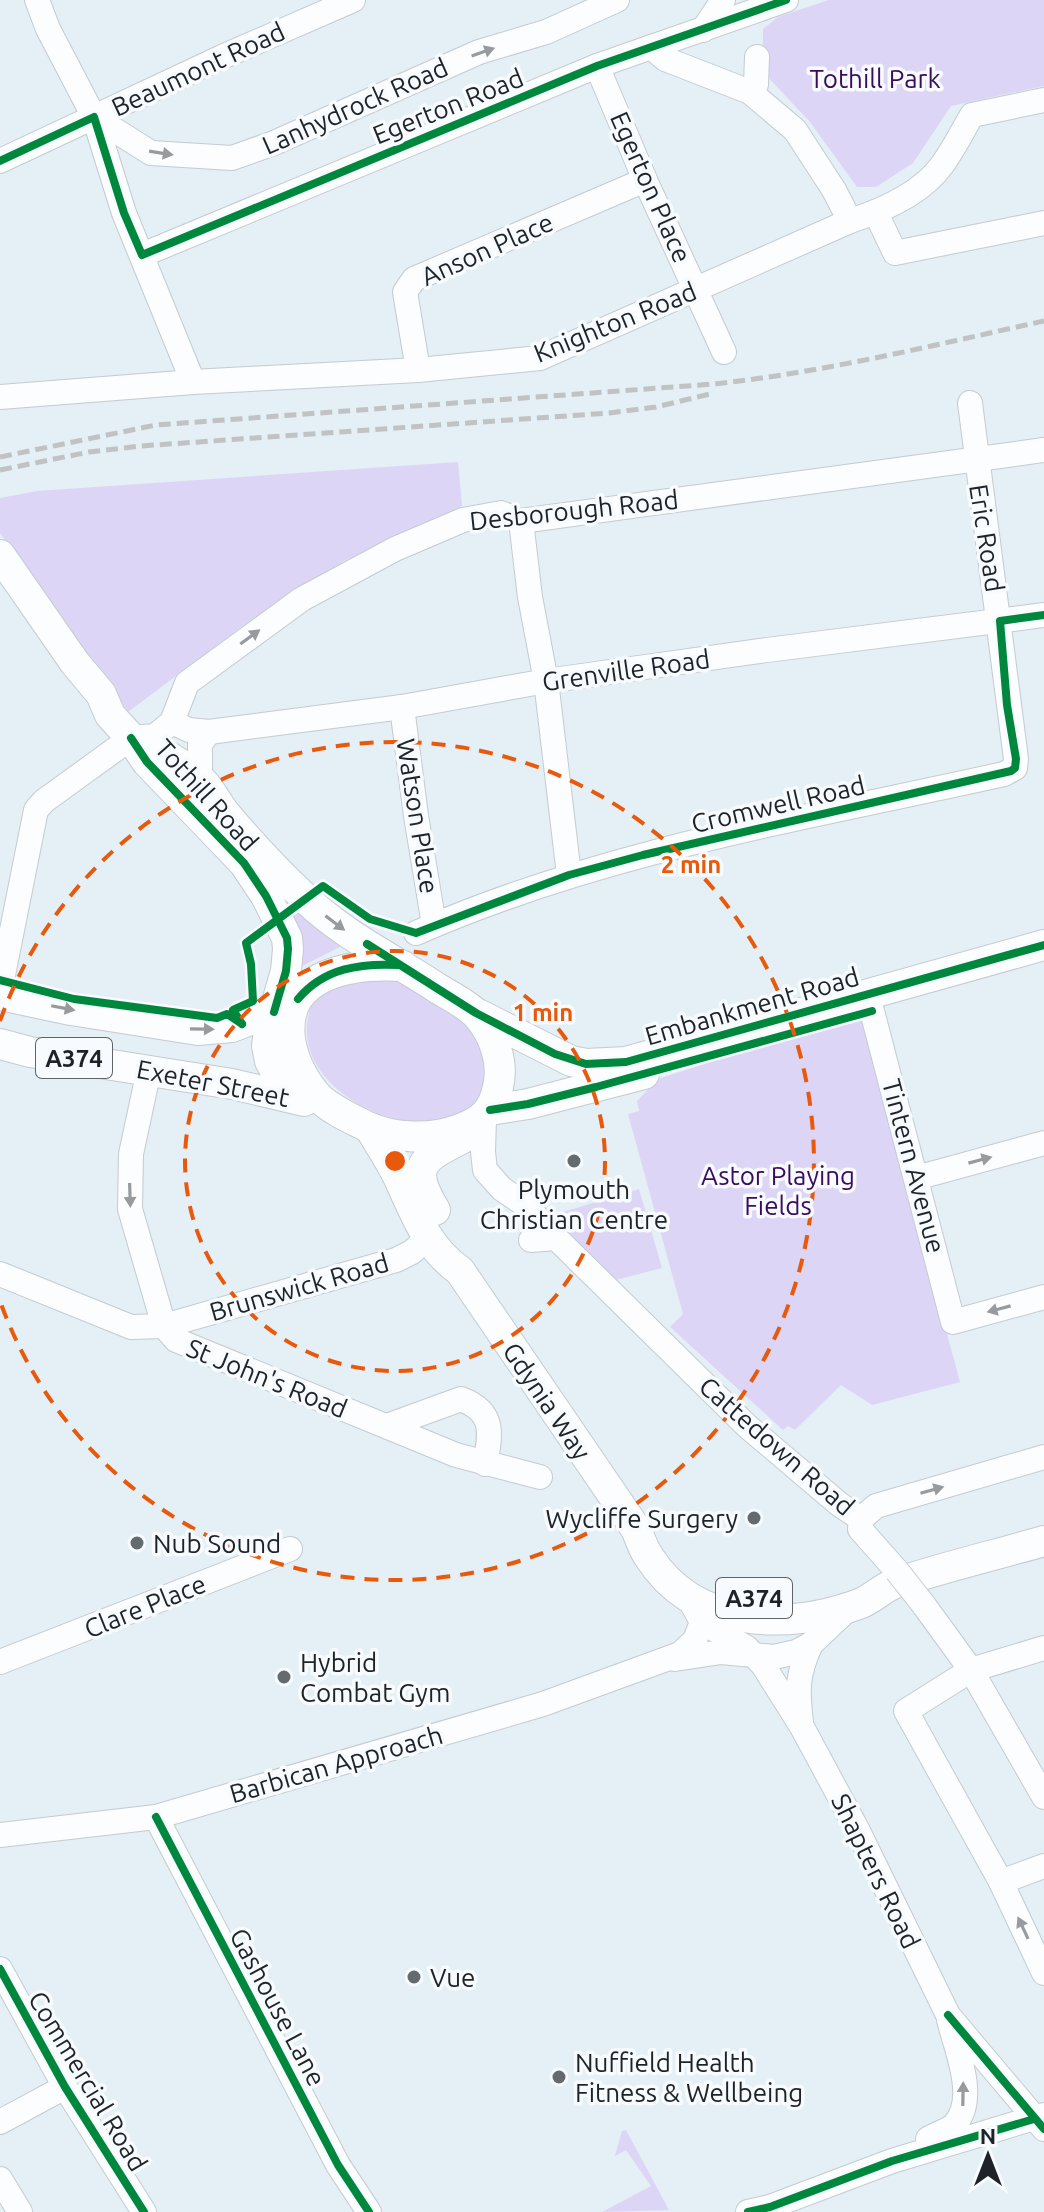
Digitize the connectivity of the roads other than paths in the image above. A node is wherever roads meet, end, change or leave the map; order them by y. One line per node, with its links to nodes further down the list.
1 (37, 0): 13 (street)
2 (353, 0): 6 (street, Beaumont Road)
3 (617, 0): 13 (street, Lanhydrock Road, one-way to 3)
4 (723, 0): 7 (street)
5 (780, 2): 7 (street, Egerton Road)
6 (304, 9): 13 (street, Beaumont Road)
7 (703, 30): 8 (street, Egerton Road)
8 (651, 47): 10 (street, Egerton Road); 11 (street)
9 (757, 57): 11 (street)
10 (597, 66): 15 (street, Egerton Place); 19 (street, Egerton Road)
11 (750, 92): 17 (street)
12 (1044, 100): 16 (street, Knighton Road)
13 (94, 117): 14 (street, Beaumont Road); 19 (street)
14 (0, 161)
15 (645, 180): 20 (street, Egerton Place); 22 (street, Anson Place)
16 (876, 213): 17 (street, Knighton Road); 18 (street)
17 (850, 221): 20 (street, Knighton Road)
18 (1044, 223)
19 (142, 255): 23 (street)
20 (697, 289): 21 (street, Egerton Place); 22 (street, Knighton Road)
21 (724, 352)
22 (418, 370): 23 (street, Knighton Road)
23 (193, 382): 24 (street, Knighton Road)
24 (0, 397)
25 (970, 403): 27 (street, Eric Road)
26 (1044, 450): 27 (street, Desborough Road)
27 (976, 460): 28 (street, Desborough Road); 31 (street, Eric Road)
28 (521, 521): 32 (street); 34 (street, Desborough Road, one-way to 28)
29 (0, 555): 36 (main road, Tothill Road)
30 (1044, 615): 31 (street, Grenville Road)
31 (1000, 621): 32 (street, Grenville Road); 37 (street, Eric Road)
32 (546, 681): 33 (street, Grenville Road); 39 (street)
33 (402, 707): 35 (street, Grenville Road); 40 (street, Watson Place)
34 (172, 722): 35 (street, Grenville Road); 36 (street)
35 (209, 732): 38 (street)
36 (131, 738): 38 (main road, Tothill Road); 44 (street); 45 (main road, Tothill Road)
37 (1015, 768): 39 (street, Cromwell Road)
38 (200, 779): 43 (main road, Tothill Road, one-way to 43)
39 (569, 875): 40 (street, Cromwell Road)
40 (425, 929)
41 (1044, 945): 47 (main road, Embankment Road)
42 (1044, 964): 46 (main road, Embankment Road)
43 (403, 966): 45 (main road); 47 (main road)
44 (0, 993): 45 (main road, Exeter Street / A374, one-way to 45)
45 (286, 1006): 51 (main road, Tothill Road)
46 (872, 1011): 52 (main road, Embankment Road); 55 (street, Tintern Avenue)
47 (476, 1013): 52 (main road)
48 (0, 1044): 49 (main road, Exeter Street / A374)
49 (149, 1070): 50 (main road, Exeter Street / A374); 61 (street, one-way to 61)
50 (232, 1084): 51 (main road, Exeter Street / A374); 56 (main road, A374)
51 (324, 1102): 53 (main road)
52 (483, 1117): 53 (main road); 58 (main road, Gdynia Way); 66 (street, Cattedown Road)
53 (370, 1128): 56 (main road, Gdynia Way / A374)
54 (1044, 1143): 55 (street, one-way to 54)
55 (916, 1178): 60 (street, Tintern Avenue, one-way to 55)
56 (408, 1204): 57 (main road, Gdynia Way / A374)
57 (428, 1237): 58 (main road, Gdynia Way / A374); 61 (street, Brunswick Road)
58 (460, 1271): 67 (main road, Gdynia Way)
59 (0, 1274): 61 (street, St John's Road)
60 (1044, 1297)
61 (164, 1326): 62 (street, St John's Road)
62 (387, 1426): 64 (street, St John's Road); 64 (street)
63 (1044, 1457): 66 (street, one-way to 63)
64 (485, 1464): 65 (street, St John's Road)
65 (540, 1477)
66 (861, 1519): 79 (street, Cattedown Road, bridge)
67 (636, 1529): 70 (main road, Gdynia Way / A374); 71 (main road, Gdynia Way / A374)
68 (1044, 1541): 70 (main road, Gdynia Way / A374)
69 (290, 1549): 78 (street, Clare Place)
70 (891, 1584): 72 (main road, Gdynia Way / A374)
71 (686, 1593): 72 (main road, Gdynia Way / A374); 73 (street)
72 (852, 1606): 74 (street, Barbican Approach)
73 (702, 1622): 76 (street, Shapters Road); 77 (street, Barbican Approach)
74 (811, 1644): 76 (street, Barbican Approach); 80 (street, Shapters Road)
75 (1044, 1648): 79 (street)
76 (755, 1656): 77 (street, Barbican Approach); 80 (street, Shapters Road)
77 (665, 1661): 82 (street, Barbican Approach)
78 (0, 1662)
79 (971, 1670): 81 (street, Cattedown Road); 85 (street)
80 (802, 1727): 88 (street, Shapters Road)
81 (1044, 1797)
82 (156, 1817): 83 (street, Barbican Approach); 96 (street, Gashouse Lane)
83 (0, 1835)
84 (1044, 1866): 85 (street)
85 (1001, 1882): 87 (street, one-way to 85)
86 (0, 1969): 89 (street, Commercial Road)
87 (1044, 1973)
88 (948, 2015): 90 (street, Shapters Road); 92 (street, Shapters Road, one-way to 88)
89 (65, 2087): 91 (street); 95 (street, Commercial Road)
90 (1041, 2121): 92 (street)
91 (0, 2122)
92 (892, 2161): 97 (street)
93 (0, 2179): 94 (street)
94 (20, 2212)
95 (144, 2212)
96 (369, 2212)
97 (748, 2212)

